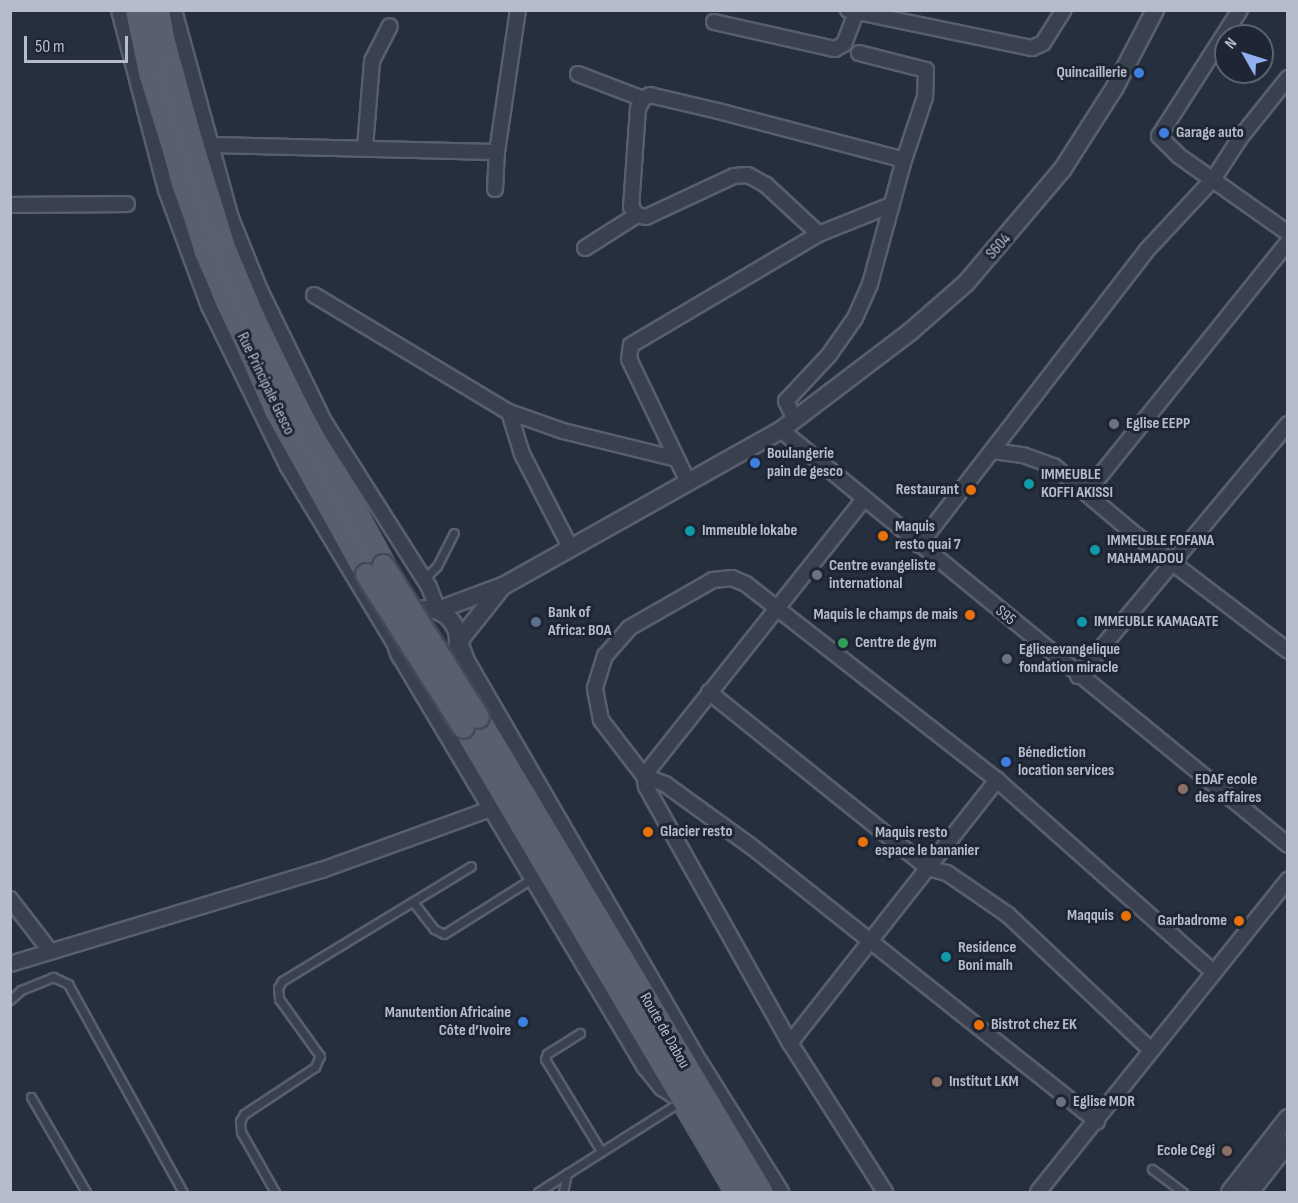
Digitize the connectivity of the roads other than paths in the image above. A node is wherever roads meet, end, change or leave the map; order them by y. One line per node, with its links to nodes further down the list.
1 (118, 10): 50 (street)
2 (136, 10): 43 (main road, Rue Principale Gesco)
3 (158, 10): 43 (main road, Rue Principale Gesco)
4 (174, 10): 16 (street)
5 (518, 10): 18 (street)
6 (1064, 10): 9 (street)
7 (1155, 10): 33 (street, S604)
8 (1240, 10): 20 (street)
9 (854, 11): 10 (street)
10 (714, 22)
11 (390, 26): 17 (street)
12 (859, 53): 19 (street)
13 (578, 74): 15 (street)
14 (1287, 78): 20 (street)
15 (643, 99): 19 (street); 25 (street)
16 (210, 145): 17 (street); 44 (street)
17 (365, 147): 18 (street)
18 (497, 152): 21 (street)
19 (903, 164): 24 (street)
20 (1214, 178): 26 (street); 34 (street)
21 (495, 189)
22 (127, 204): 23 (street)
23 (10, 205)
24 (891, 205): 27 (street); 33 (street)
25 (637, 215): 27 (street); 29 (street)
26 (1287, 233)
27 (819, 234): 35 (street)
28 (1287, 242): 37 (street)
29 (585, 248)
30 (314, 295): 31 (street)
31 (509, 412): 35 (street); 40 (street)
32 (1287, 424): 42 (street)
33 (788, 425): 36 (street, S604); 38 (street, S95)
34 (993, 451): 37 (street); 41 (street)
35 (677, 459): 36 (street)
36 (688, 482): 40 (street, S604)
37 (1087, 492): 42 (street)
38 (864, 499): 41 (street, S95); 46 (street)
39 (454, 533): 44 (lane)
40 (569, 545): 45 (street, S604)
41 (919, 545): 51 (street, S95)
42 (1173, 562): 49 (street); 51 (street)
43 (375, 570): 59 (main road, Rue Principale Gesco, bridge)
44 (424, 579): 47 (street)
45 (503, 586): 47 (street); 48 (street)
46 (779, 607): 52 (street); 53 (street); 54 (street)
47 (438, 610): 48 (street); 50 (street)
48 (459, 641): 50 (street); 87 (street)
49 (1287, 651)
50 (401, 655): 55 (street)
51 (1078, 676): 56 (street, S95)
52 (708, 692): 53 (street); 58 (street)
53 (645, 776): 63 (street); 69 (street)
54 (997, 780): 58 (street); 66 (street)
55 (493, 808): 59 (street); 64 (street)
56 (1287, 845)
57 (471, 866): 62 (lane)
58 (928, 868): 63 (street); 70 (street)
59 (552, 874): 62 (lane); 72 (main road, Route de Dabou); 86 (main road, Route de Dabou)
60 (1287, 880): 66 (street)
61 (10, 899): 64 (street)
62 (413, 902): 82 (lane)
63 (872, 939): 69 (street); 74 (street)
64 (50, 951): 65 (street)
65 (10, 964)
66 (1214, 973): 70 (street)
67 (10, 1000): 81 (lane)
68 (580, 1033): 76 (lane)
69 (790, 1043): 88 (street)
70 (1151, 1050): 74 (street)
71 (31, 1097): 80 (lane)
72 (682, 1100): 76 (lane); 85 (main road, Route de Dabou)
73 (1287, 1118): 90 (street)
74 (1097, 1121): 79 (street)
75 (1287, 1143): 91 (street)
76 (601, 1151): 78 (lane)
77 (1152, 1169): 89 (lane)
78 (567, 1173): 83 (lane); 84 (lane)
79 (1044, 1191)
80 (86, 1192)
81 (183, 1192)
82 (275, 1192)
83 (538, 1192)
84 (563, 1192)
85 (737, 1192)
86 (762, 1192)
87 (780, 1192)
88 (885, 1192)
89 (1183, 1192)
90 (1230, 1192)
91 (1250, 1192)

